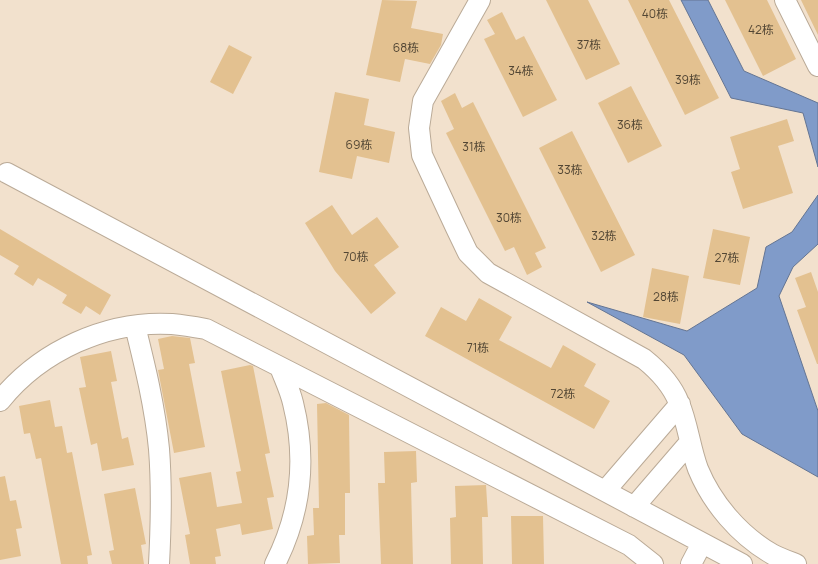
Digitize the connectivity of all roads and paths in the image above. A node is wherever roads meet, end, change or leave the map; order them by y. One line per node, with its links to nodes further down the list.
1 (480, 0): 8 (street)
2 (785, 0): 3 (street)
3 (818, 66)
4 (2, 170): 10 (street)
5 (135, 326): 6 (street); 7 (street); 13 (street)
6 (280, 367): 14 (street); 15 (street)
7 (0, 401)
8 (680, 404): 9 (street); 10 (street)
9 (690, 442): 11 (street); 18 (street)
10 (605, 491): 11 (street)
11 (634, 507): 12 (street)
12 (702, 543): 16 (street); 17 (street)
13 (158, 564)
14 (275, 564)
15 (653, 564)
16 (691, 564)
17 (742, 564)
18 (796, 564)

